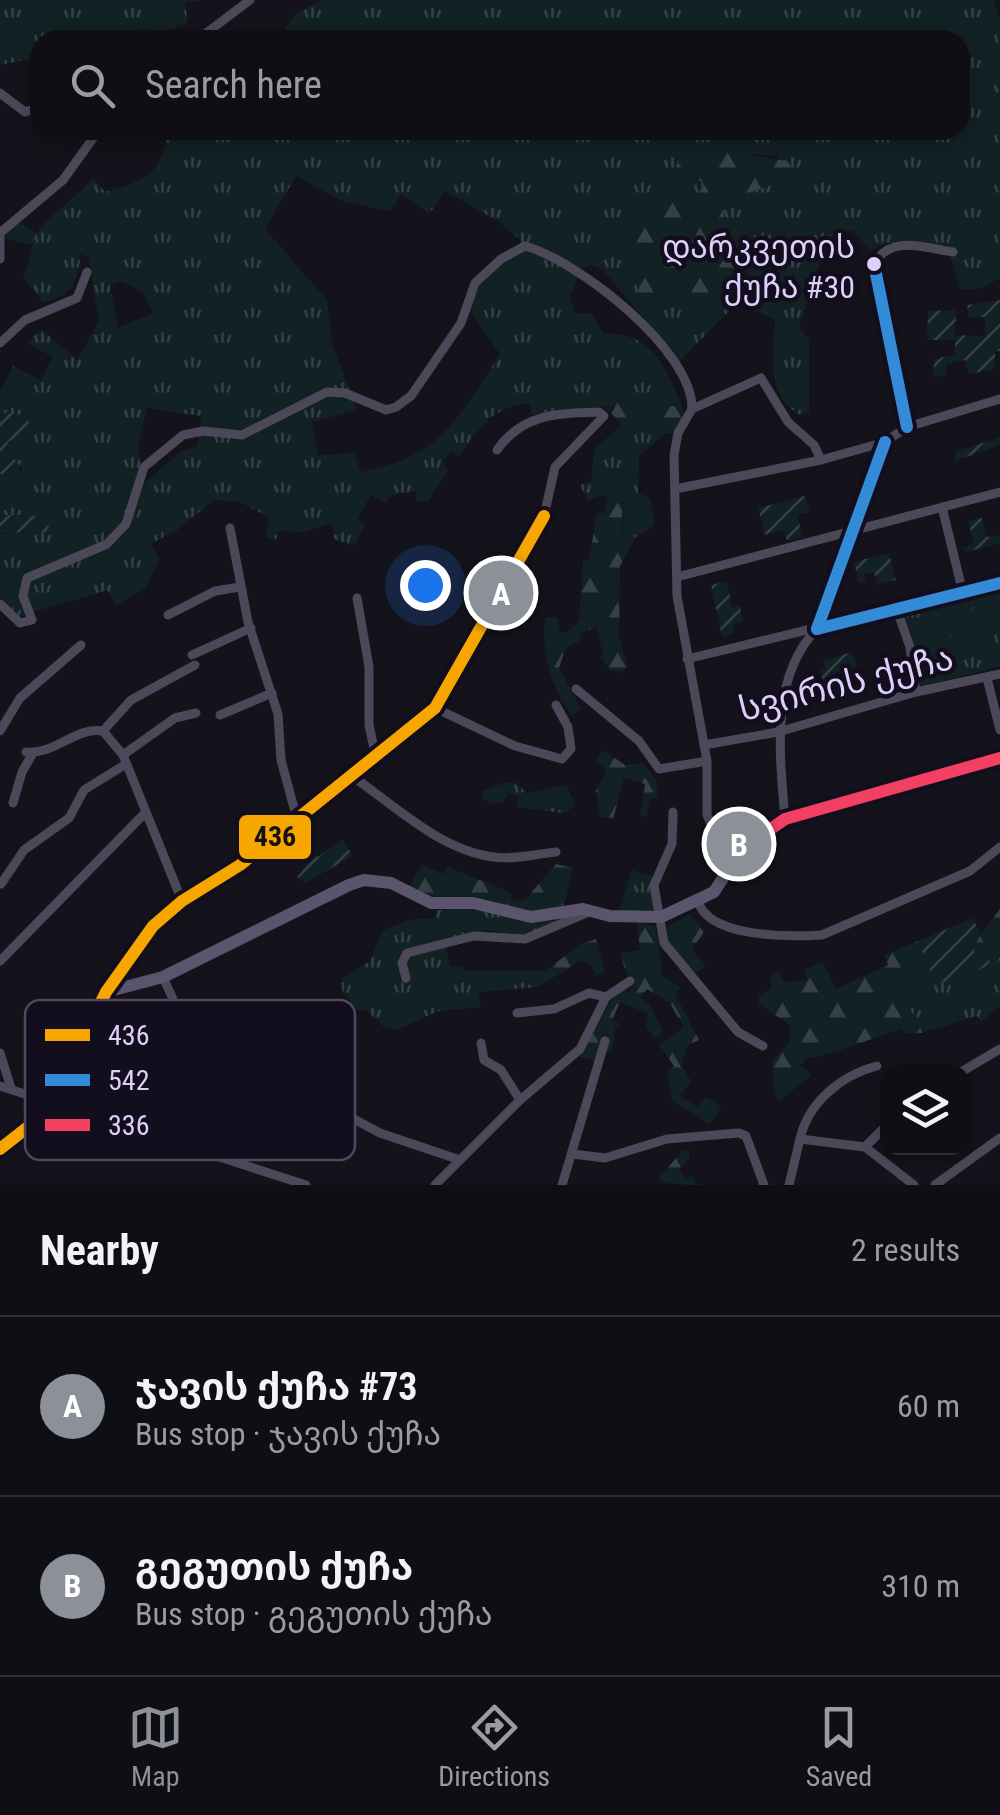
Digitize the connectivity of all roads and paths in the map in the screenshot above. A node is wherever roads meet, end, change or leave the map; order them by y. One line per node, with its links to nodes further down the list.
1 (250, 0): 2 (street)
2 (210, 30)
3 (0, 93): 4 (street)
4 (30, 110)
5 (92, 140): 6 (street)
6 (0, 234): 8 (street)
7 (953, 252): 13 (street)
8 (0, 260)
9 (87, 272): 10 (street)
10 (0, 344)
11 (1000, 399): 13 (street)
12 (692, 409): 16 (street); 17 (street); 27 (street)
13 (907, 427): 14 (street)
14 (886, 442): 16 (street); 21 (street)
15 (497, 450): 40 (street)
16 (821, 460): 17 (street)
17 (675, 489): 22 (street)
18 (1000, 492): 19 (street)
19 (942, 507): 21 (street); 25 (street)
20 (230, 528): 24 (street)
21 (852, 530): 22 (street); 31 (street)
22 (677, 577): 33 (street)
23 (1000, 583): 25 (street)
24 (240, 587): 29 (street); 30 (street)
25 (963, 593): 28 (street)
26 (357, 598): 48 (street)
27 (0, 604)
28 (897, 610): 31 (street); 37 (street)
29 (168, 615)
30 (250, 628): 38 (street); 45 (street)
31 (817, 629): 33 (street); 46 (street)
32 (80, 645): 44 (street)
33 (687, 660): 47 (street)
34 (1000, 674): 35 (street, სვირის ქუჩა)
35 (987, 678): 37 (street, სვირის ქუჩა); 43 (street)
36 (576, 690): 51 (street)
37 (916, 692): 46 (street, სვირის ქუჩა)
38 (272, 693): 42 (street); 56 (street)
39 (556, 706): 40 (street)
40 (434, 708): 48 (street)
41 (196, 713): 49 (street)
42 (220, 714)
43 (1000, 730)
44 (0, 731)
45 (103, 731): 49 (street); 53 (street)
46 (778, 732): 47 (street, სვირის ქუჩა); 57 (street)
47 (704, 744): 51 (street)
48 (375, 753): 52 (street)
49 (124, 759): 55 (street); 61 (street)
50 (999, 761): 57 (street)
51 (707, 762): 59 (street)
52 (352, 776): 56 (street); 60 (street)
53 (13, 804)
54 (672, 812): 65 (street)
55 (144, 814): 62 (street); 66 (street)
56 (298, 819): 62 (street)
57 (785, 819): 59 (street)
58 (1000, 847): 63 (street)
59 (742, 850): 63 (street)
60 (556, 852)
61 (1, 884)
62 (182, 900): 70 (street)
63 (698, 902): 65 (street)
64 (591, 911): 65 (street); 67 (street); 68 (street)
65 (662, 917): 77 (street)
66 (0, 961)
67 (163, 977): 70 (street); 73 (street)
68 (406, 978)
69 (630, 981): 71 (street)
70 (106, 992): 72 (street)
71 (606, 998): 74 (street); 83 (street)
72 (102, 1000)
73 (173, 1000)
74 (517, 1013)
75 (605, 1041): 91 (street)
76 (481, 1043): 83 (street)
77 (763, 1046)
78 (1000, 1049): 81 (street)
79 (0, 1053): 82 (street)
80 (877, 1066): 88 (street)
81 (970, 1067)
82 (5, 1087)
83 (520, 1100): 93 (street)
84 (355, 1120): 93 (street)
85 (880, 1132): 89 (street)
86 (25, 1133): 90 (street)
87 (1000, 1138): 100 (street)
88 (800, 1139): 89 (street); 99 (street)
89 (865, 1147): 94 (street)
90 (0, 1149)
91 (572, 1154): 97 (street); 98 (street)
92 (229, 1160): 95 (street)
93 (460, 1160): 96 (street)
94 (909, 1183)
95 (306, 1185)
96 (435, 1185)
97 (562, 1185)
98 (764, 1185)
99 (788, 1185)
100 (935, 1185)

